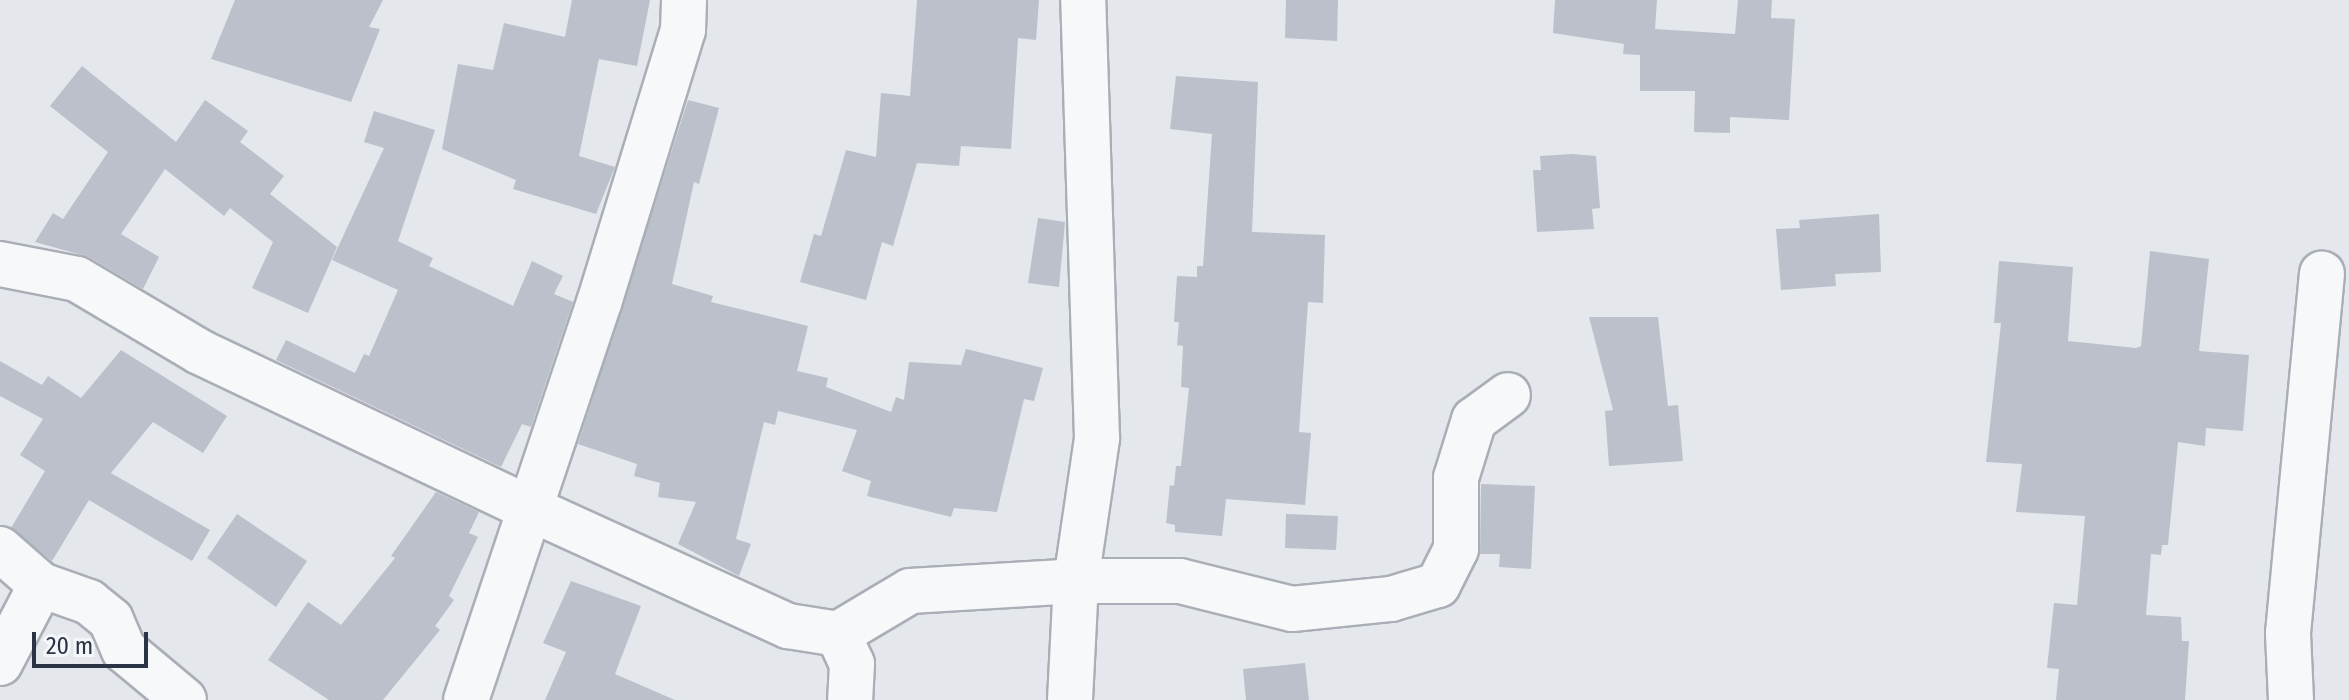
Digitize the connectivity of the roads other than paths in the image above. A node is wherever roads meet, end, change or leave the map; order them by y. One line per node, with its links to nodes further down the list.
1 (684, 0): 6 (street)
2 (1083, 0): 8 (street)
3 (0, 264): 6 (street)
4 (2322, 274): 16 (street)
5 (1508, 395): 8 (street)
6 (529, 508): 10 (street); 13 (street)
7 (0, 549): 9 (street)
8 (1076, 581): 10 (street); 15 (street)
9 (41, 585): 11 (street); 12 (street)
10 (838, 634): 14 (street)
11 (0, 663)
12 (184, 700)
13 (466, 700)
14 (850, 700)
15 (1070, 700)
16 (2291, 700)

